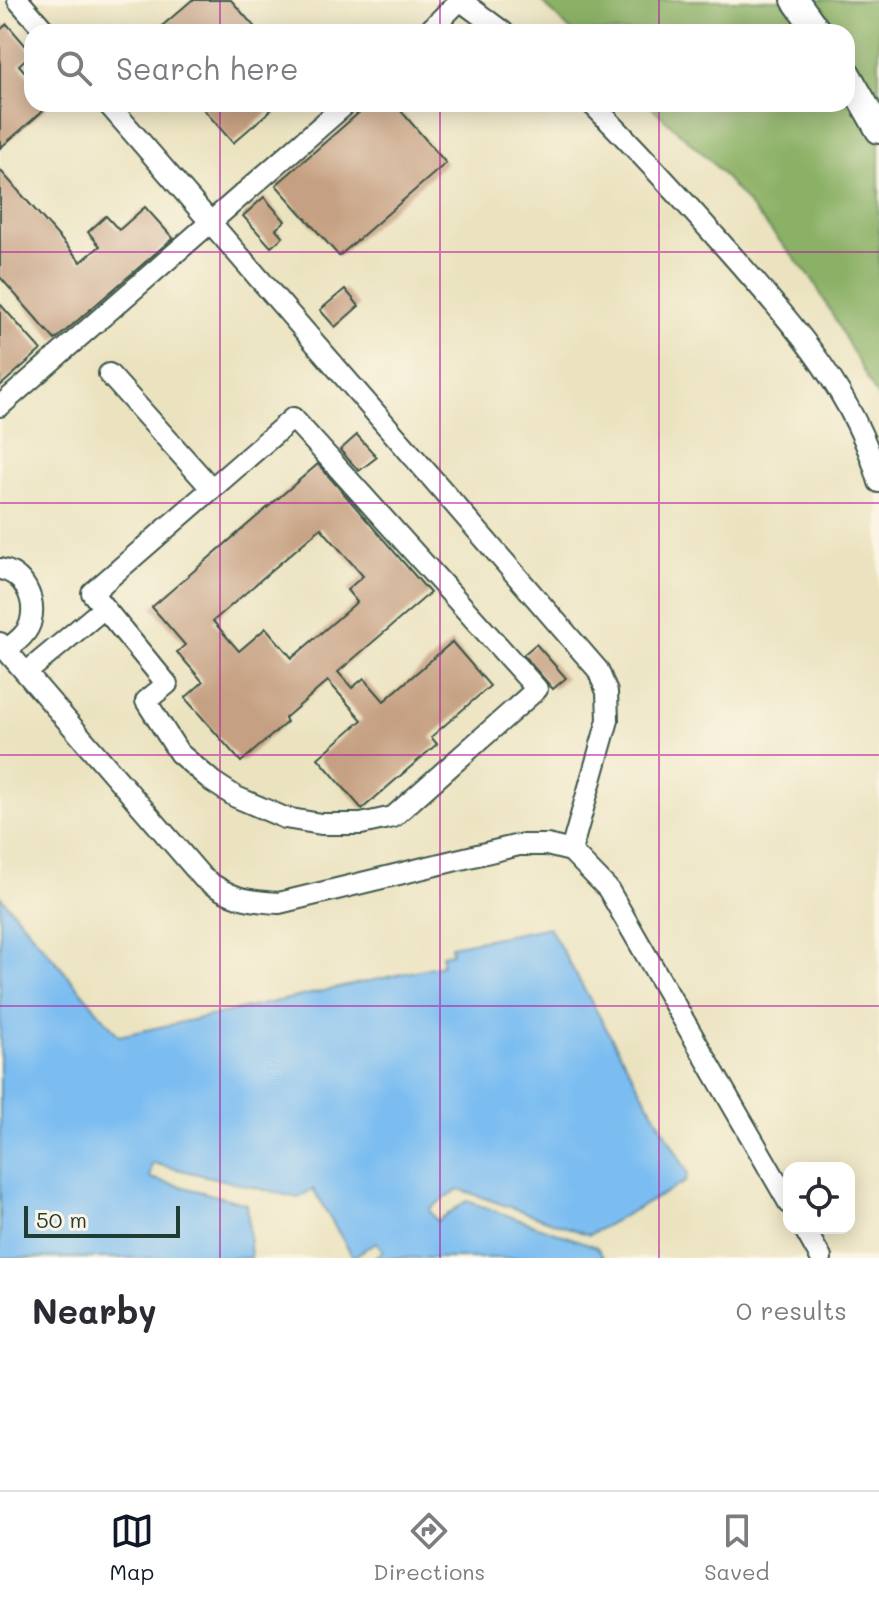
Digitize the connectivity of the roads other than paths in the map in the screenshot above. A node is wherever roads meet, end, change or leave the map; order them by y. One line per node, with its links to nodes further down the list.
1 (18, 0): 4 (street)
2 (460, 0): 5 (street); 6 (street)
3 (795, 0): 7 (main road)
4 (39, 24)
5 (436, 24)
6 (492, 24)
7 (812, 24)
8 (855, 88): 12 (main road)
9 (115, 112): 13 (street)
10 (337, 112): 13 (street)
11 (600, 112): 16 (street)
12 (879, 130)
13 (211, 223): 15 (street); 22 (street)
14 (109, 374): 17 (street)
15 (0, 406)
16 (879, 482)
17 (212, 489): 19 (street); 19 (street)
18 (0, 569): 20 (street)
19 (104, 608): 21 (street)
20 (3, 646): 21 (street)
21 (26, 673): 22 (street)
22 (571, 851): 23 (street)
23 (783, 1193)
24 (807, 1234): 25 (street)
25 (821, 1258)

